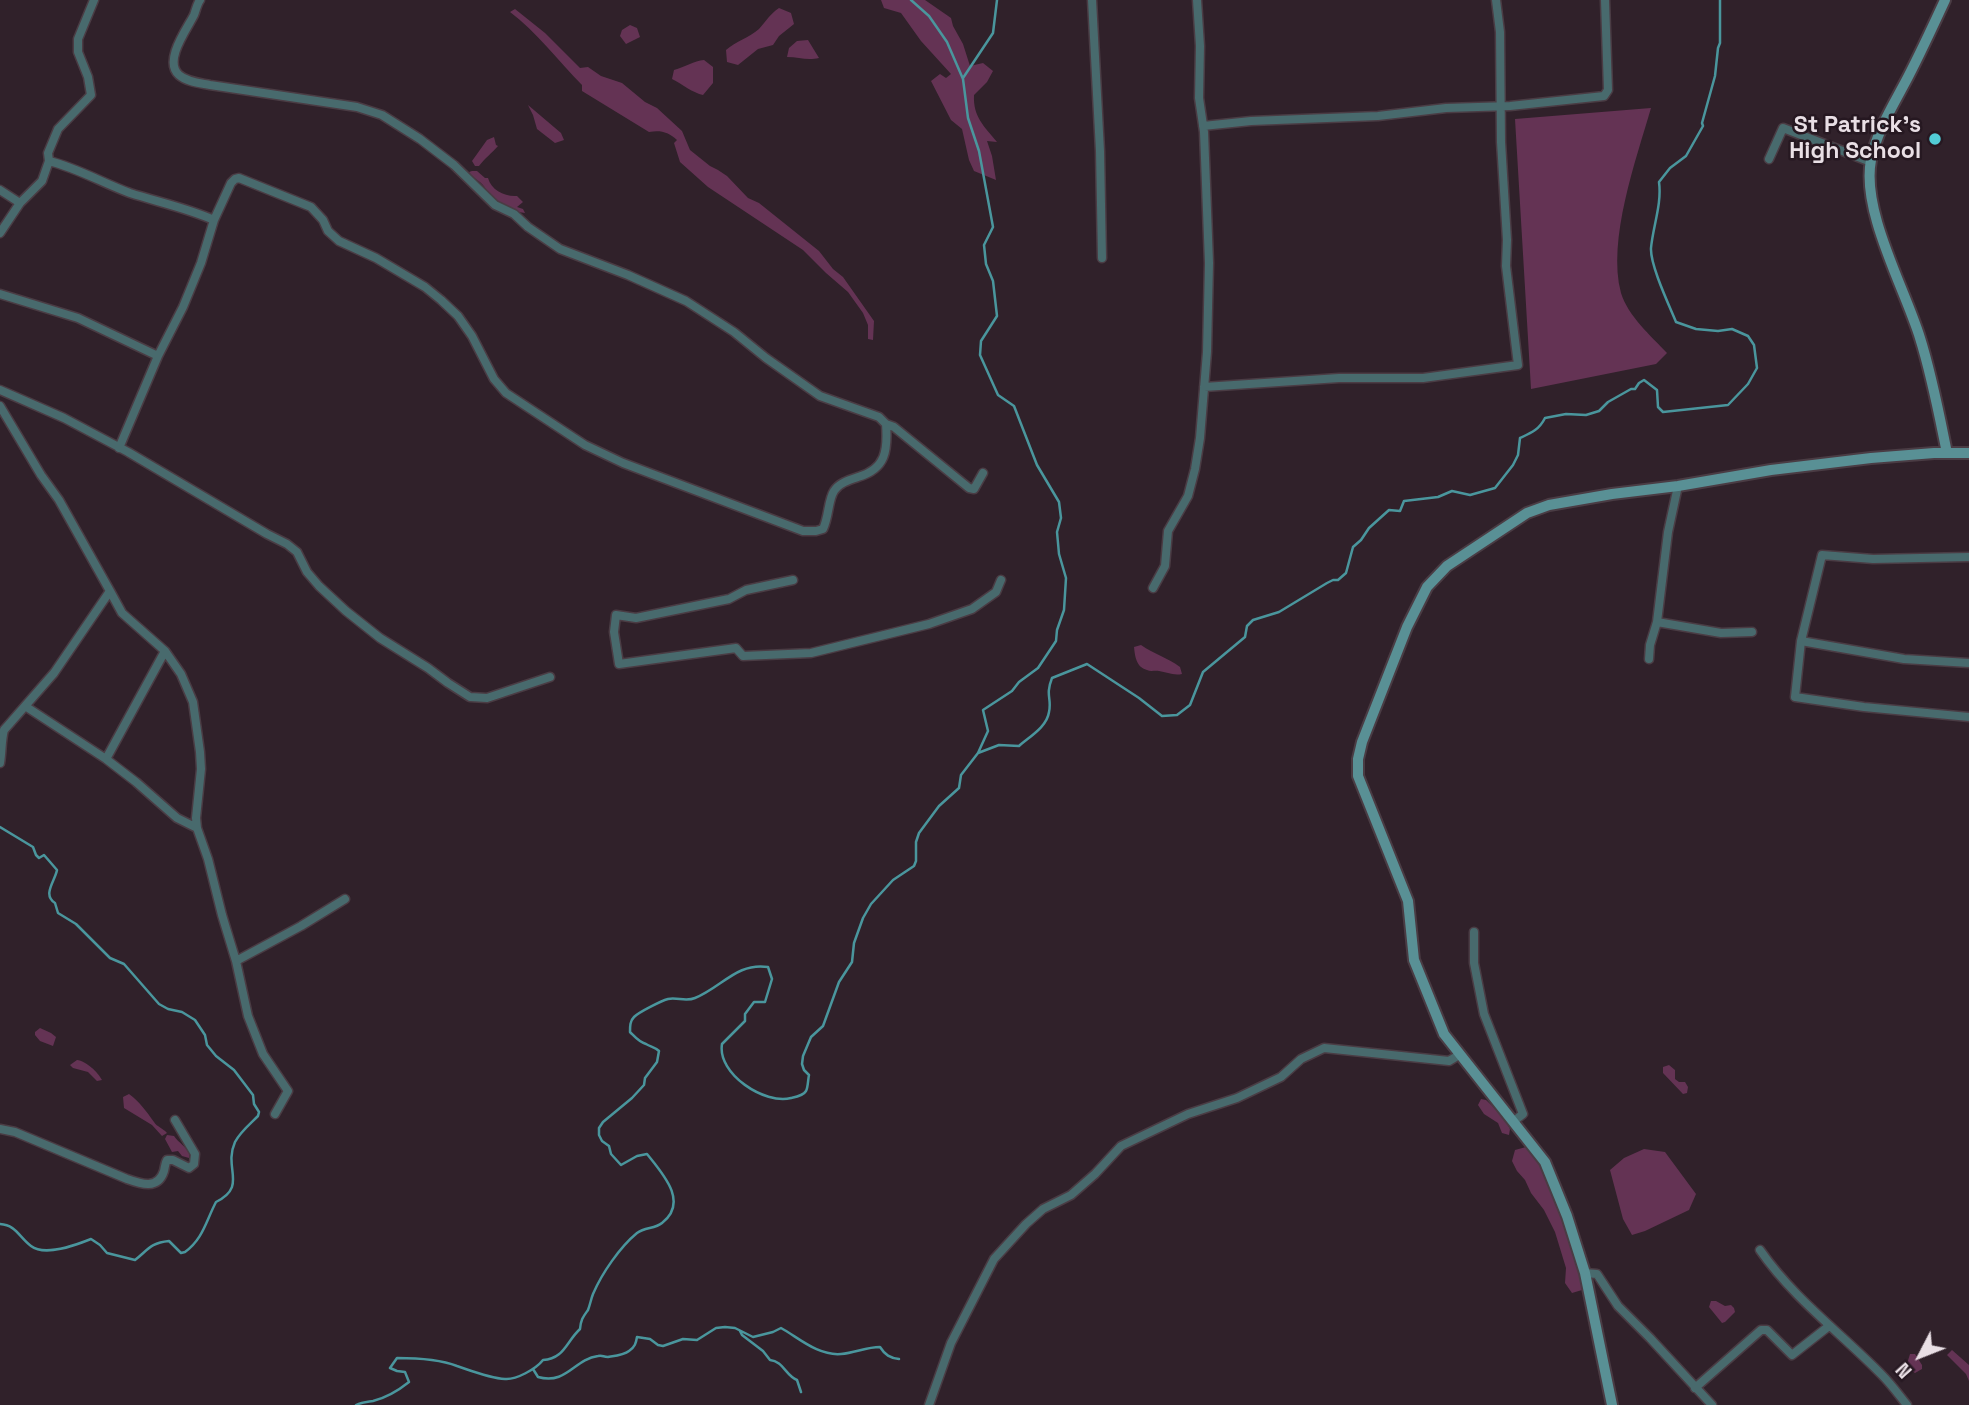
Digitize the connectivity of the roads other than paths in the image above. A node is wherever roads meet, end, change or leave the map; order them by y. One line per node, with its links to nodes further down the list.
1 (94, 0): 11 (street)
2 (198, 0): 23 (street)
3 (1093, 0): 17 (street)
4 (1197, 0): 9 (street)
5 (1496, 0): 8 (street)
6 (1605, 0): 8 (street)
7 (1945, 0): 12 (street)
8 (1500, 107): 9 (street); 20 (street)
9 (1203, 126): 20 (street)
10 (1769, 159): 12 (street)
11 (49, 161): 14 (street); 15 (street)
12 (1871, 162): 25 (street)
13 (0, 190): 14 (street)
14 (20, 203): 16 (street)
15 (214, 220): 19 (street); 23 (street)
16 (0, 233)
17 (1102, 258)
18 (0, 294): 19 (street)
19 (158, 356): 24 (street)
20 (1204, 387): 32 (street)
21 (0, 390): 24 (street)
22 (0, 405): 33 (street)
23 (886, 424): 27 (street)
24 (118, 448): 40 (street)
25 (1947, 453): 26 (street); 28 (street)
26 (1969, 453)
27 (983, 473)
28 (1678, 486): 34 (street); 49 (street)
29 (1969, 557): 36 (street)
30 (793, 580): 31 (street)
31 (1001, 580)
32 (1153, 588)
33 (110, 591): 37 (street); 41 (street)
34 (1657, 622): 35 (street); 38 (street)
35 (1752, 632)
36 (1801, 641): 39 (street); 42 (street)
37 (165, 651): 43 (street); 45 (street)
38 (1649, 659)
39 (1969, 663)
40 (550, 677)
41 (25, 706): 43 (street); 44 (street)
42 (1969, 717)
43 (106, 760): 45 (street)
44 (0, 763)
45 (197, 828): 48 (street)
46 (345, 899): 48 (street)
47 (1474, 932): 52 (street)
48 (236, 961): 50 (street)
49 (1459, 1055): 52 (street); 58 (street)
50 (275, 1114)
51 (175, 1120): 53 (street)
52 (1514, 1121): 55 (street)
53 (0, 1129)
54 (1760, 1250): 56 (street)
55 (1585, 1273): 57 (street); 59 (street)
56 (1829, 1326): 57 (street); 61 (street)
57 (1695, 1388): 60 (street)
58 (929, 1405)
59 (1612, 1405)
60 (1712, 1405)
61 (1907, 1405)

